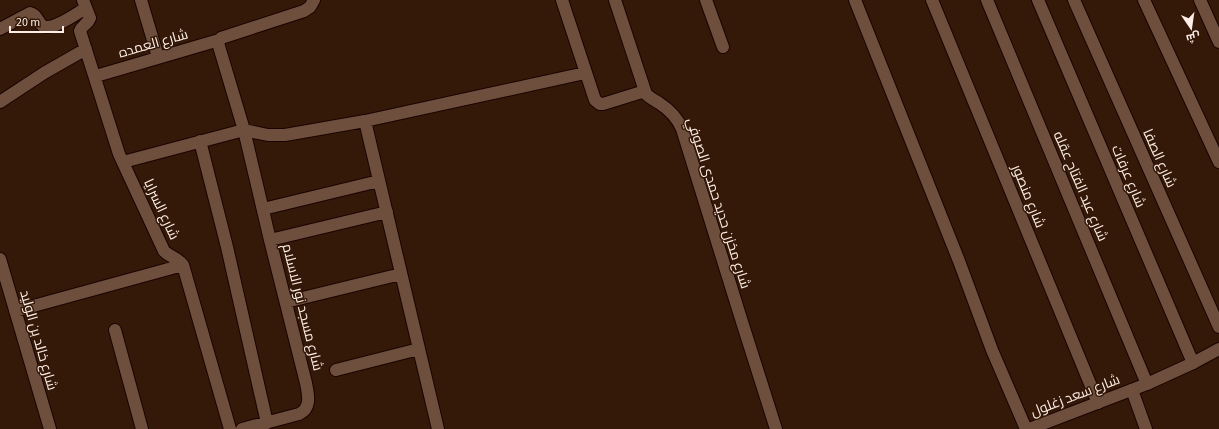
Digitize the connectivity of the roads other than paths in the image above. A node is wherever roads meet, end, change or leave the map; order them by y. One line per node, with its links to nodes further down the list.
1 (141, 0): 19 (street)
2 (314, 0): 15 (street, شارع العمده)
3 (562, 0): 20 (street)
4 (615, 0): 22 (street)
5 (706, 0): 17 (street)
6 (855, 0): 54 (street)
7 (932, 0): 46 (street, شارع منصور)
8 (987, 0): 44 (street, شارع عبد الفتاح عقله)
9 (1038, 0): 42 (street, شارع عرفات)
10 (1074, 0): 38 (street, شارع الصفا)
11 (1144, 0): 28 (street)
12 (1200, 0): 16 (street)
13 (84, 4): 14 (street); 18 (street, شارع السرايا)
14 (0, 29)
15 (219, 40): 19 (street, شارع العمده); 25 (street)
16 (1219, 42)
17 (723, 48)
18 (86, 49): 21 (street, شارع السرايا); 23 (street)
19 (158, 57): 21 (street, شارع العمده)
20 (585, 73): 22 (street); 24 (street)
21 (96, 76): 27 (street, شارع السرايا)
22 (645, 91): 53 (street, شارع مخزن حديد حمدى الصوفي)
23 (0, 102)
24 (365, 121): 25 (street); 29 (street)
25 (244, 130): 26 (street); 30 (street)
26 (200, 141): 27 (street); 47 (street)
27 (123, 162): 34 (street, شارع السرايا)
28 (1219, 162)
29 (379, 181): 30 (street); 31 (street)
30 (263, 209): 32 (street)
31 (387, 212): 32 (street, شارع مسجد نور الاسلام); 35 (street)
32 (270, 240): 36 (street, شارع مسجد نور الاسلام)
33 (0, 259): 37 (street, شارع خالد بن الوليد)
34 (183, 265): 37 (street); 50 (street)
35 (401, 274): 36 (street); 41 (street)
36 (286, 302): 47 (street, شارع مسجد نور الاسلام)
37 (15, 311): 48 (street, شارع خالد بن الوليد)
38 (1219, 327)
39 (115, 330): 49 (street)
40 (1219, 349): 42 (street, شارع سعد زغلول)
41 (419, 350): 43 (street); 52 (street)
42 (1193, 363): 44 (street, شارع سعد زغلول)
43 (336, 370)
44 (1147, 384): 45 (street, شارع سعد زغلول)
45 (1132, 390): 46 (street, شارع سعد زغلول); 55 (street, شارع سعد زغلول)
46 (1098, 403): 54 (street, شارع سعد زغلول)
47 (267, 423): 51 (street)
48 (50, 429)
49 (142, 429)
50 (230, 429)
51 (242, 429)
52 (438, 429)
53 (776, 429)
54 (1028, 429)
55 (1146, 429)

